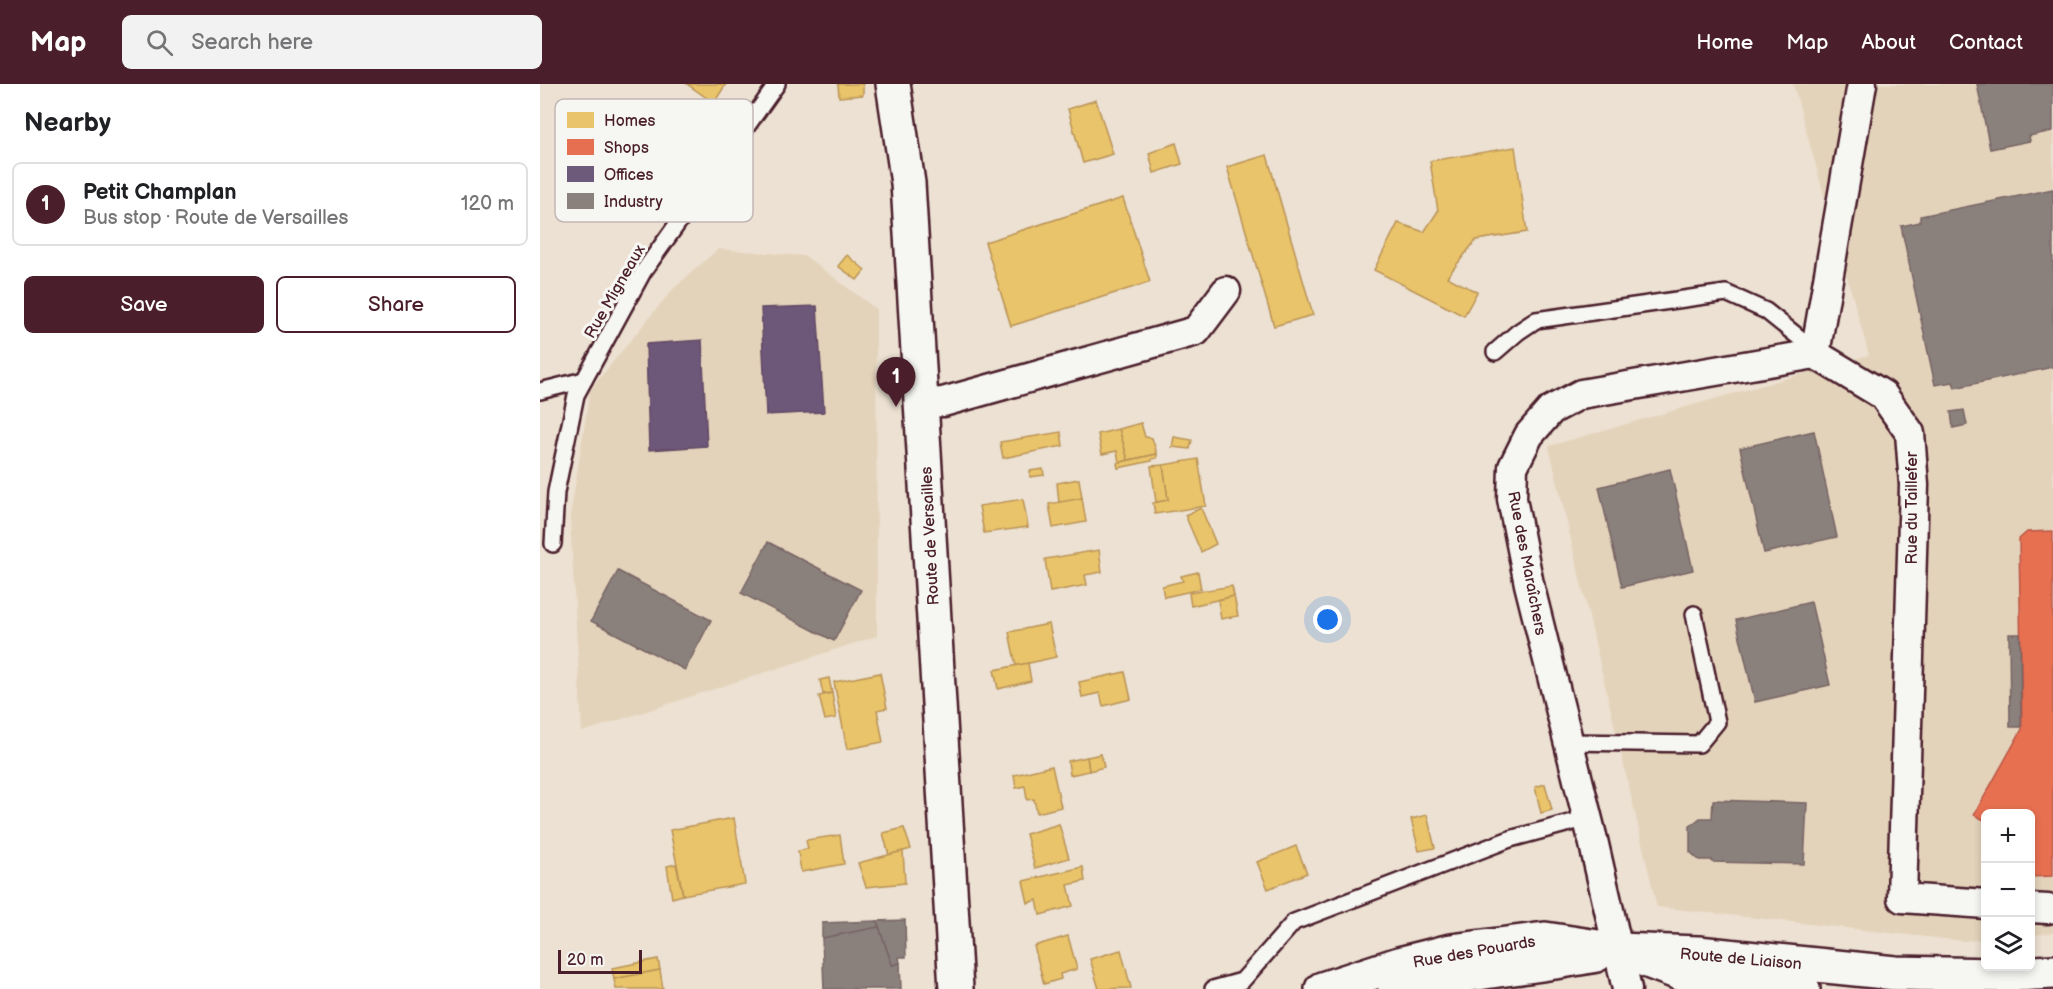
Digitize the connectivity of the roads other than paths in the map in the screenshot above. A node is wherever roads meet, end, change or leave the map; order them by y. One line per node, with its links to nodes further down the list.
1 (777, 84): 5 (lane, Rue Migneaux)
2 (894, 84): 6 (street, Route de Versailles)
3 (907, 84): 6 (street)
4 (1862, 84): 10 (street)
5 (753, 118)
6 (908, 183): 13 (street, Route de Versailles)
7 (679, 222): 11 (lane, Rue Migneaux)
8 (1226, 291): 13 (street)
9 (1495, 352): 10 (lane)
10 (1816, 353): 16 (street, Rue des Maraîchers); 18 (street, Rue du Taillefer)
11 (584, 380): 12 (lane); 14 (lane, Rue Migneaux)
12 (540, 391)
13 (921, 403): 21 (street, Route de Versailles)
14 (553, 544)
15 (1694, 614): 16 (lane)
16 (1569, 742): 17 (street, Rue des Maraîchers)
17 (1588, 818): 19 (street, Rue des Maraîchers); 22 (lane)
18 (1981, 904)
19 (1618, 950): 20 (street, Route de Liaison); 23 (street, Rue des Pouards); 24 (street, Rue des Pouards); 25 (street, Rue des Maraîchers); 26 (street, Route de Liaison)
20 (2053, 972)
21 (956, 989)
22 (1213, 989)
23 (1322, 989)
24 (1395, 989)
25 (1627, 989)
26 (1803, 989)

